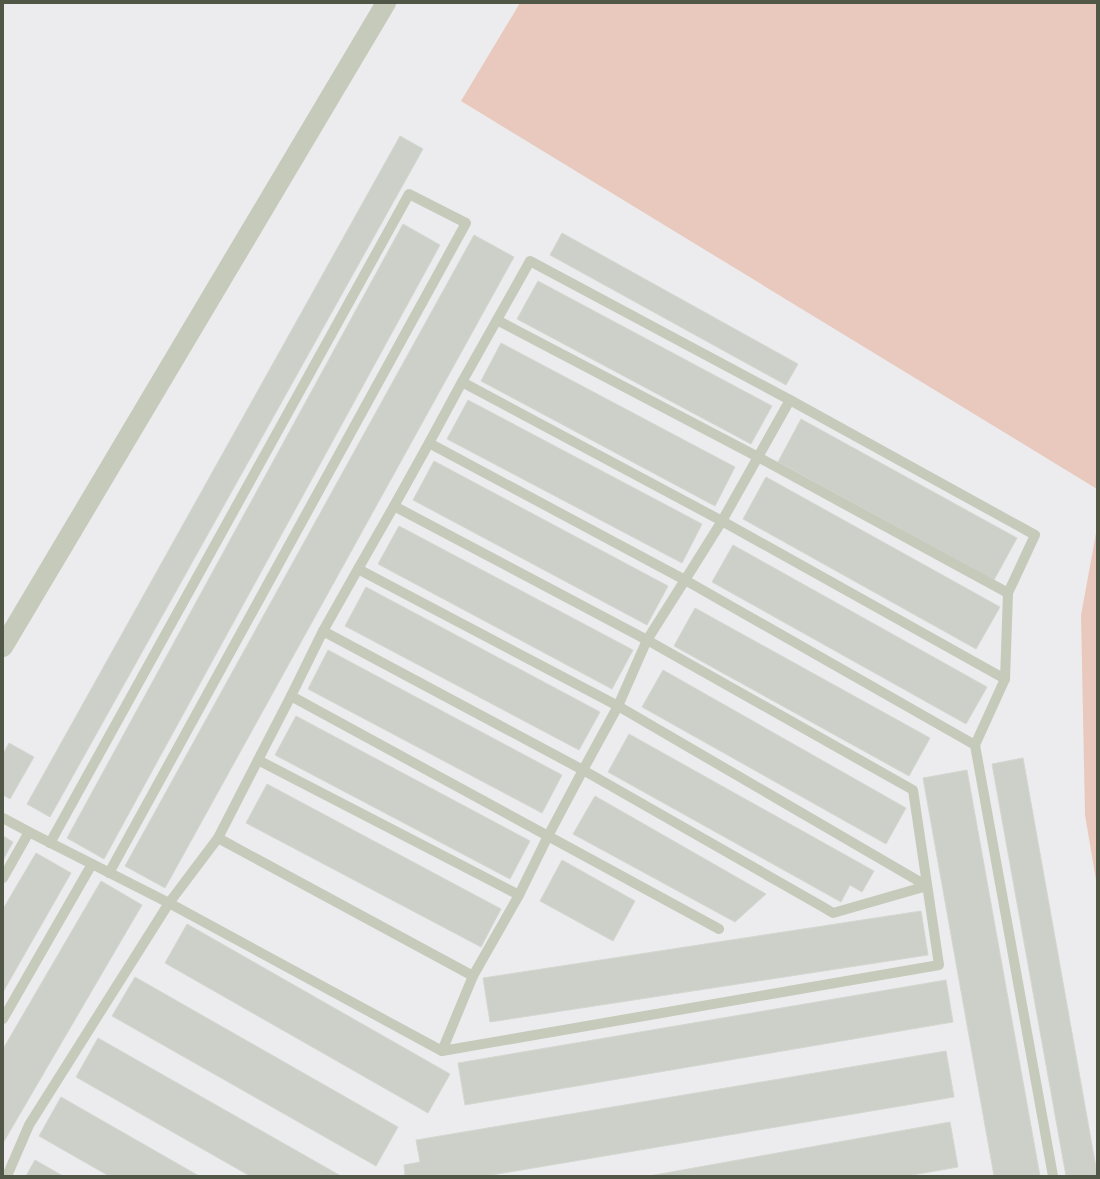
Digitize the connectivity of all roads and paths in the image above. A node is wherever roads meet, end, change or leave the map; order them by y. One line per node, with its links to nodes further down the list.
1 (386, 3): 14 (street)
2 (497, 320): 3 (lane); 4 (lane); 6 (lane)
3 (462, 382): 5 (lane); 8 (lane)
4 (790, 400): 6 (lane); 11 (lane)
5 (428, 443): 7 (lane); 10 (lane)
6 (758, 457): 8 (lane); 11 (lane)
7 (394, 506): 9 (lane); 13 (lane)
8 (722, 521): 10 (lane); 15 (lane)
9 (358, 569): 12 (lane); 17 (lane)
10 (685, 580): 13 (lane); 18 (lane)
11 (1008, 593): 15 (lane)
12 (324, 631): 16 (lane); 20 (lane)
13 (647, 640): 17 (lane); 29 (lane)
14 (3, 647)
15 (1006, 679): 18 (lane)
16 (291, 696): 19 (lane); 23 (lane)
17 (618, 706): 20 (lane); 29 (lane)
18 (975, 745): 37 (lane)
19 (258, 760): 24 (lane); 30 (lane)
20 (583, 770): 23 (lane); 29 (lane)
21 (3, 818): 22 (lane)
22 (29, 832): 25 (lane); 28 (lane)
23 (548, 836): 30 (lane); 32 (lane)
24 (218, 838): 31 (lane); 33 (lane)
25 (50, 843): 26 (lane); 27 (lane)
26 (92, 864): 27 (lane); 34 (lane)
27 (109, 873): 31 (lane)
28 (3, 878)
29 (927, 886): 35 (lane)
30 (519, 895): 33 (lane)
31 (169, 903): 35 (lane); 36 (lane)
32 (719, 929)
33 (474, 976): 35 (lane)
34 (3, 1019)
35 (442, 1051)
36 (7, 1176)
37 (1053, 1176)

